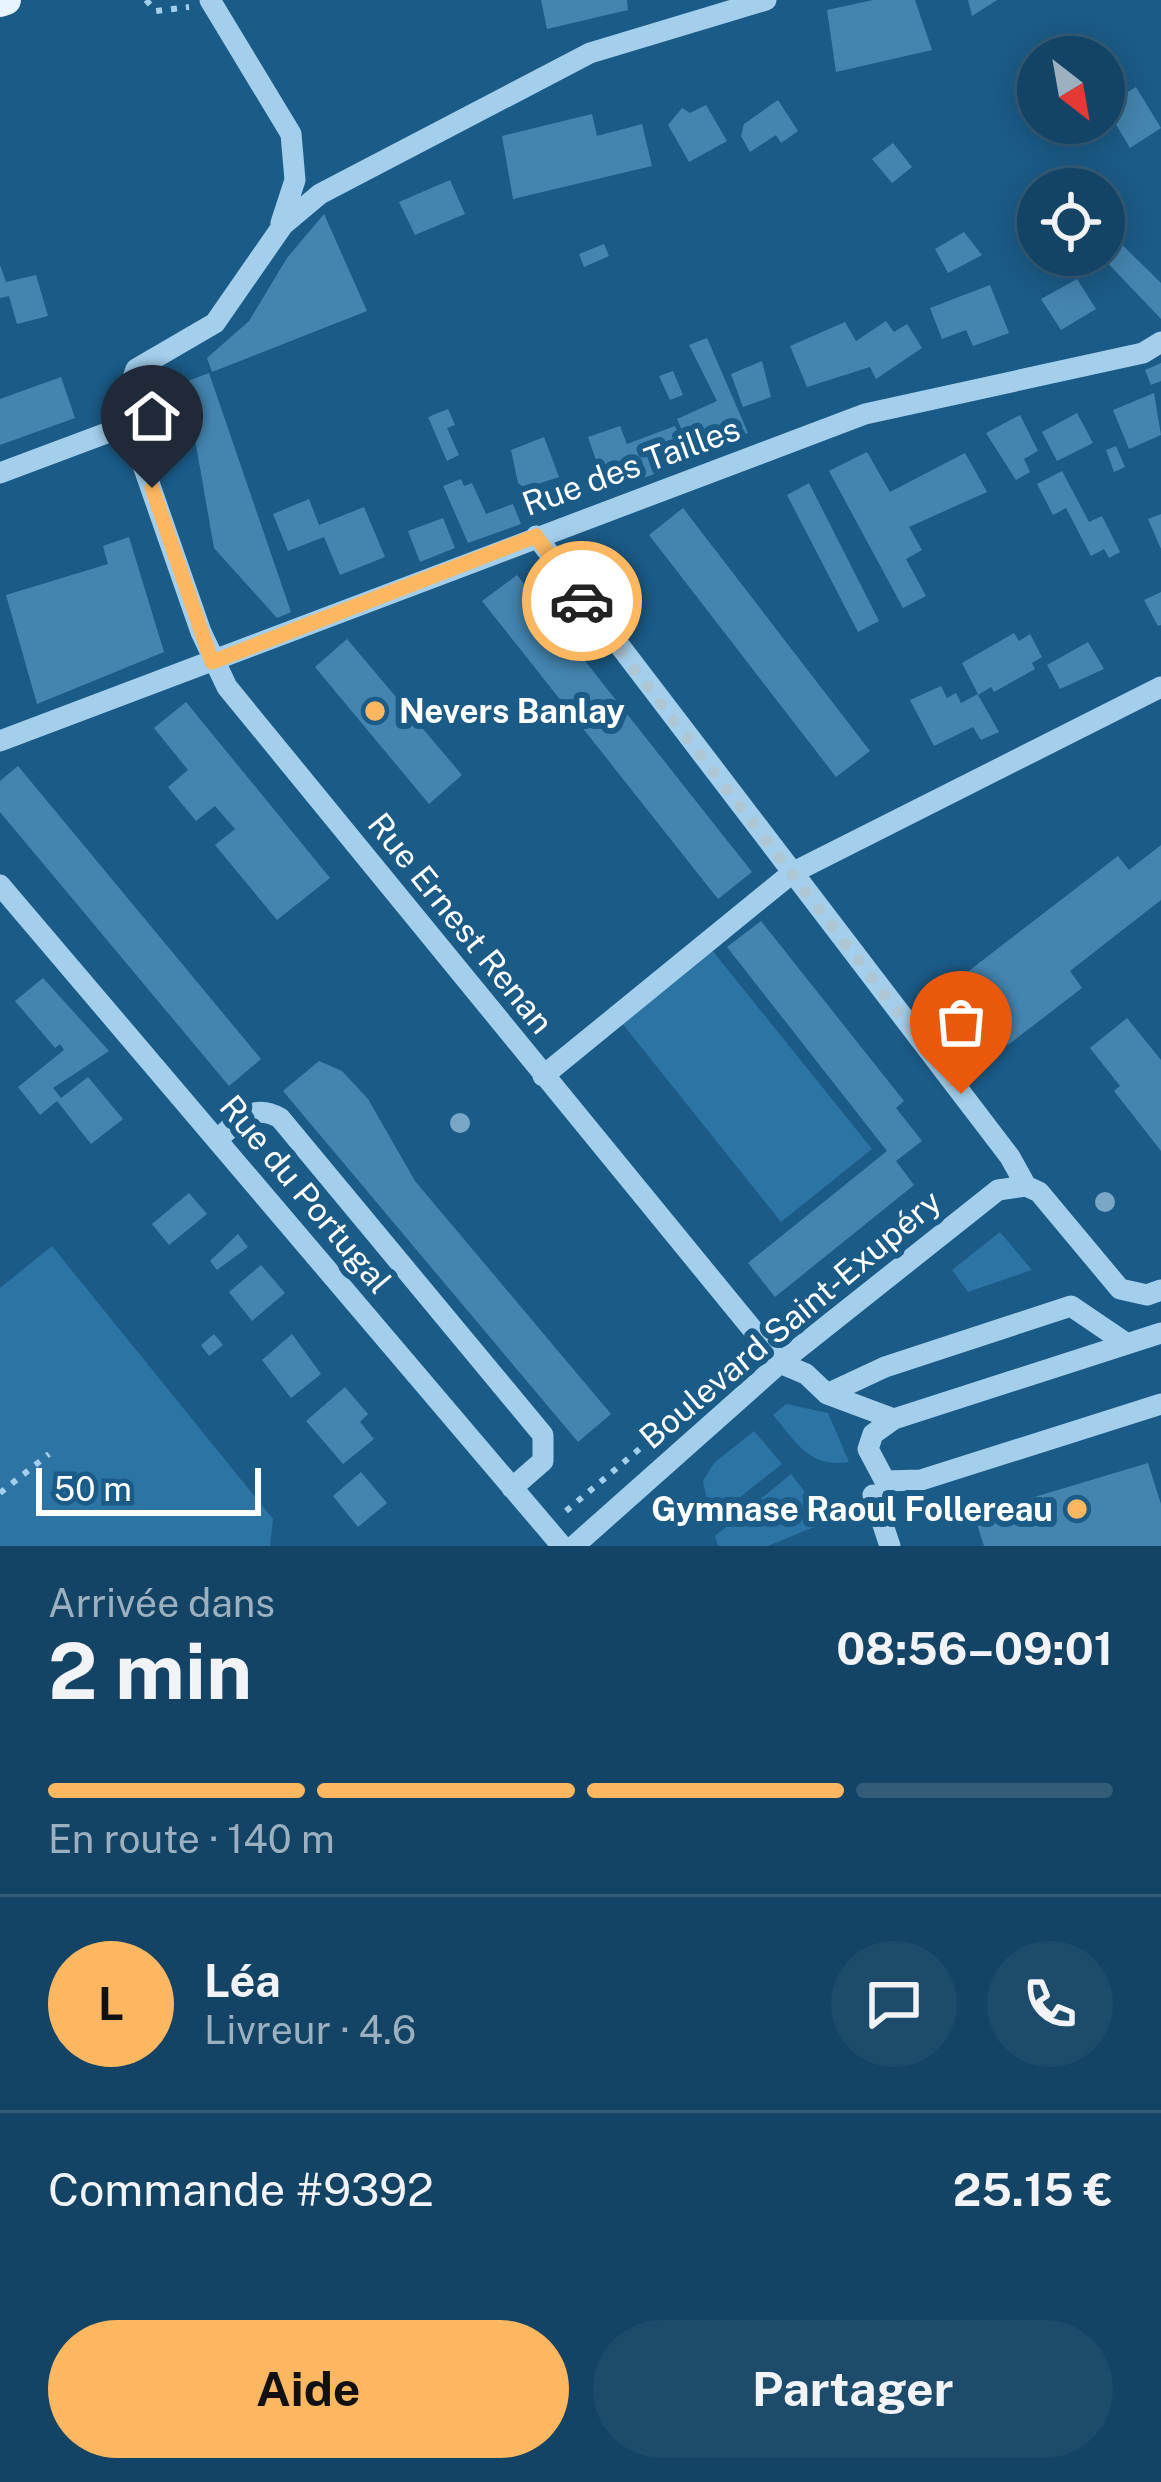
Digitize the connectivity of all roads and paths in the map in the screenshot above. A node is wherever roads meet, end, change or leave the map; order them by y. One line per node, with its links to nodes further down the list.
1 (146, 0): 3 (path)
2 (766, 0): 4 (street)
3 (205, 9): 4 (street)
4 (275, 235): 6 (street, Rue Ernest Renan)
5 (1161, 342): 8 (street, Rue des Tailles)
6 (128, 425): 7 (street); 9 (street, Rue Ernest Renan)
7 (0, 473)
8 (536, 536): 9 (street, Rue des Tailles); 12 (street)
9 (212, 662): 11 (street, Rue des Tailles); 14 (street, Rue Ernest Renan)
10 (1161, 687): 12 (street)
11 (0, 741)
12 (792, 873): 14 (street); 16 (street)
13 (0, 885): 15 (street, Rue du Portugal)
14 (543, 1076): 21 (street, Rue Ernest Renan)
15 (217, 1140): 28 (street, Rue du Portugal); 28 (street)
16 (1026, 1186): 17 (street); 21 (street, Boulevard Saint-Exupéry)
17 (1161, 1290)
18 (1161, 1334): 19 (street)
19 (1127, 1344): 22 (street); 26 (street)
20 (737, 1358): 23 (path)
21 (780, 1363): 22 (street, Rue Ernest Renan); 32 (street, Boulevard Saint-Exupéry)
22 (827, 1394): 26 (street, Rue Ernest Renan)
23 (699, 1397)
24 (1161, 1404): 26 (street)
25 (682, 1413): 31 (path)
26 (893, 1420)
27 (49, 1454): 29 (path)
28 (512, 1488): 31 (street, Rue du Portugal)
29 (0, 1493)
30 (873, 1495): 33 (street)
31 (554, 1537)
32 (574, 1546)
33 (890, 1546)

